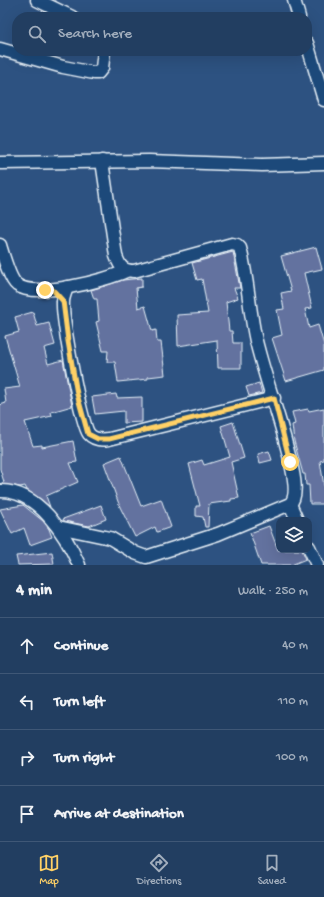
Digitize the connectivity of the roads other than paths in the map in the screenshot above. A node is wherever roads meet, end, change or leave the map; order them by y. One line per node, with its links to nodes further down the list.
1 (37, 0): 3 (street)
2 (294, 0): 4 (street)
3 (62, 6)
4 (298, 12)
5 (0, 49): 6 (street)
6 (12, 52)
7 (24, 56): 8 (street)
8 (103, 56)
9 (311, 56): 10 (street)
10 (324, 100)
11 (102, 161): 12 (street); 13 (street); 15 (street)
12 (0, 163)
13 (324, 164)
14 (0, 245): 17 (street)
15 (126, 271): 16 (street); 19 (street)
16 (68, 287): 17 (street); 18 (street)
17 (52, 289): 18 (street)
18 (63, 301): 19 (street)
19 (274, 398): 21 (street)
20 (0, 491): 23 (street)
21 (290, 504): 22 (street); 24 (street)
22 (296, 517)
23 (58, 527): 24 (street); 25 (street)
24 (77, 531): 25 (street)
25 (70, 547): 27 (street)
26 (312, 553): 28 (street)
27 (79, 565)
28 (317, 565)

